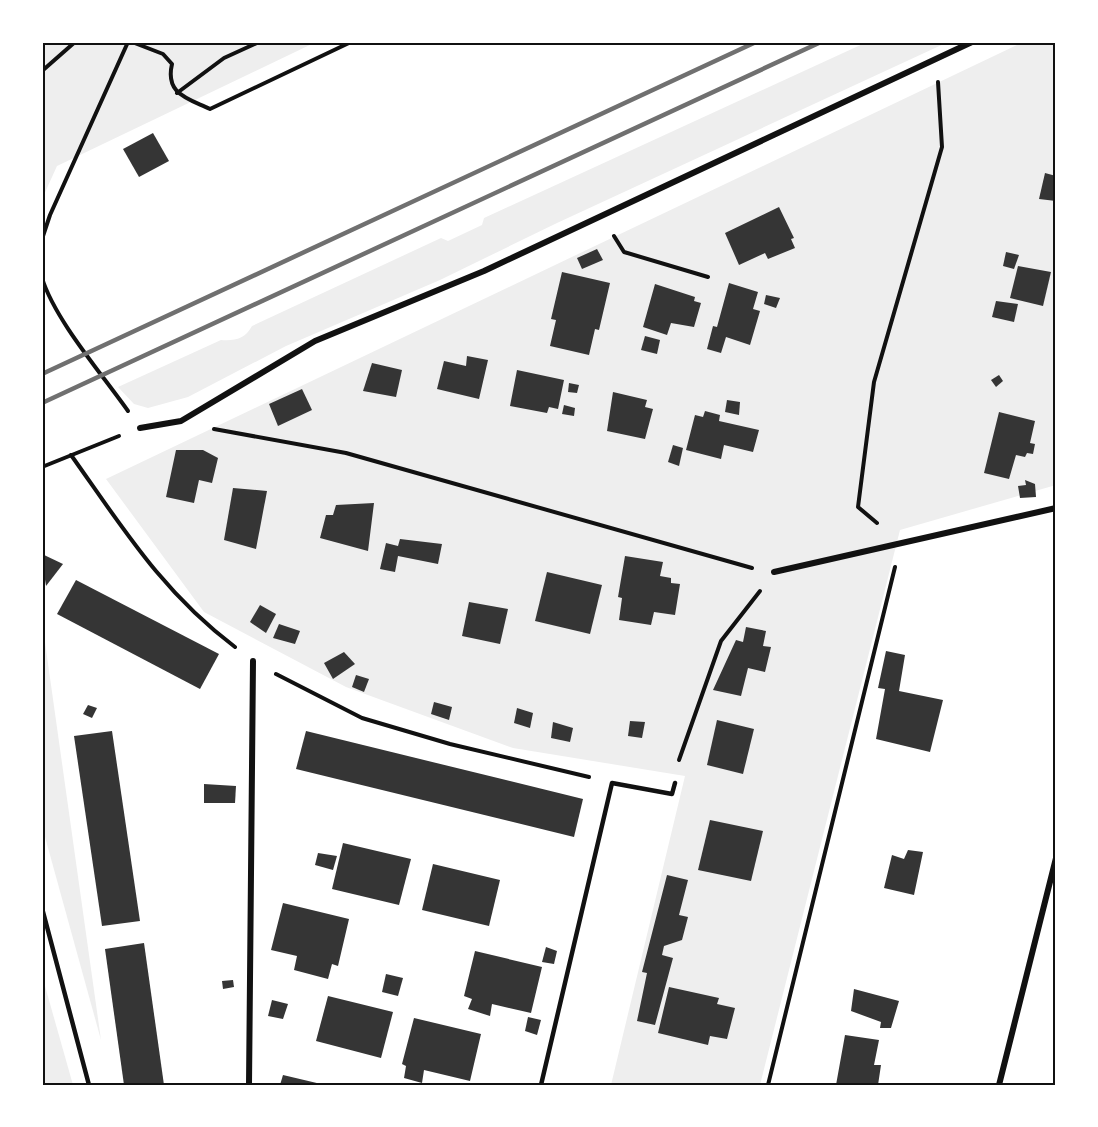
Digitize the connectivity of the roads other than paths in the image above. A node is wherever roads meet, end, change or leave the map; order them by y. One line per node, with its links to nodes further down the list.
1 (972, 42): 2 (street)
2 (140, 428)
3 (1056, 508): 4 (street)
4 (774, 572)
5 (253, 661): 10 (street)
6 (675, 783): 11 (lane)
7 (1056, 858): 12 (street)
8 (42, 908): 9 (lane)
9 (89, 1085)
10 (249, 1085)
11 (542, 1085)
12 (999, 1085)

